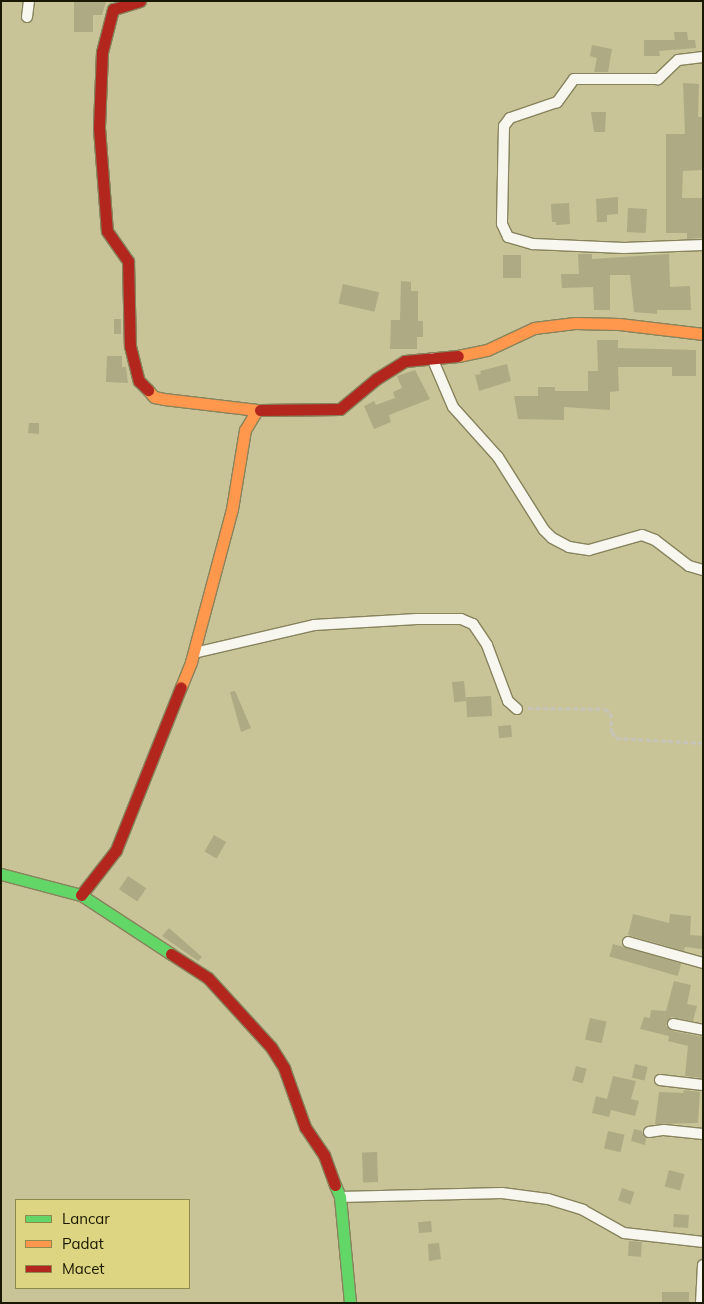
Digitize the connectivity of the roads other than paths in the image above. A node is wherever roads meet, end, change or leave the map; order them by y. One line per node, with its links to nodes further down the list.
1 (29, 1): 3 (street)
2 (140, 1): 8 (street)
3 (27, 17)
4 (703, 57): 5 (street)
5 (703, 245)
6 (703, 334): 7 (street)
7 (432, 358): 8 (street); 9 (street)
8 (256, 410): 10 (street)
9 (703, 570)
10 (194, 653): 11 (street); 13 (street)
11 (516, 709)
12 (1, 874): 13 (street)
13 (81, 895): 22 (street)
14 (628, 942): 15 (street)
15 (703, 963)
16 (673, 1024): 17 (street)
17 (703, 1030)
18 (660, 1080): 19 (street)
19 (703, 1085)
20 (649, 1132): 21 (street)
21 (703, 1134)
22 (340, 1197): 23 (street); 25 (street)
23 (703, 1242)
24 (703, 1265): 26 (street)
25 (350, 1303)
26 (701, 1303)

